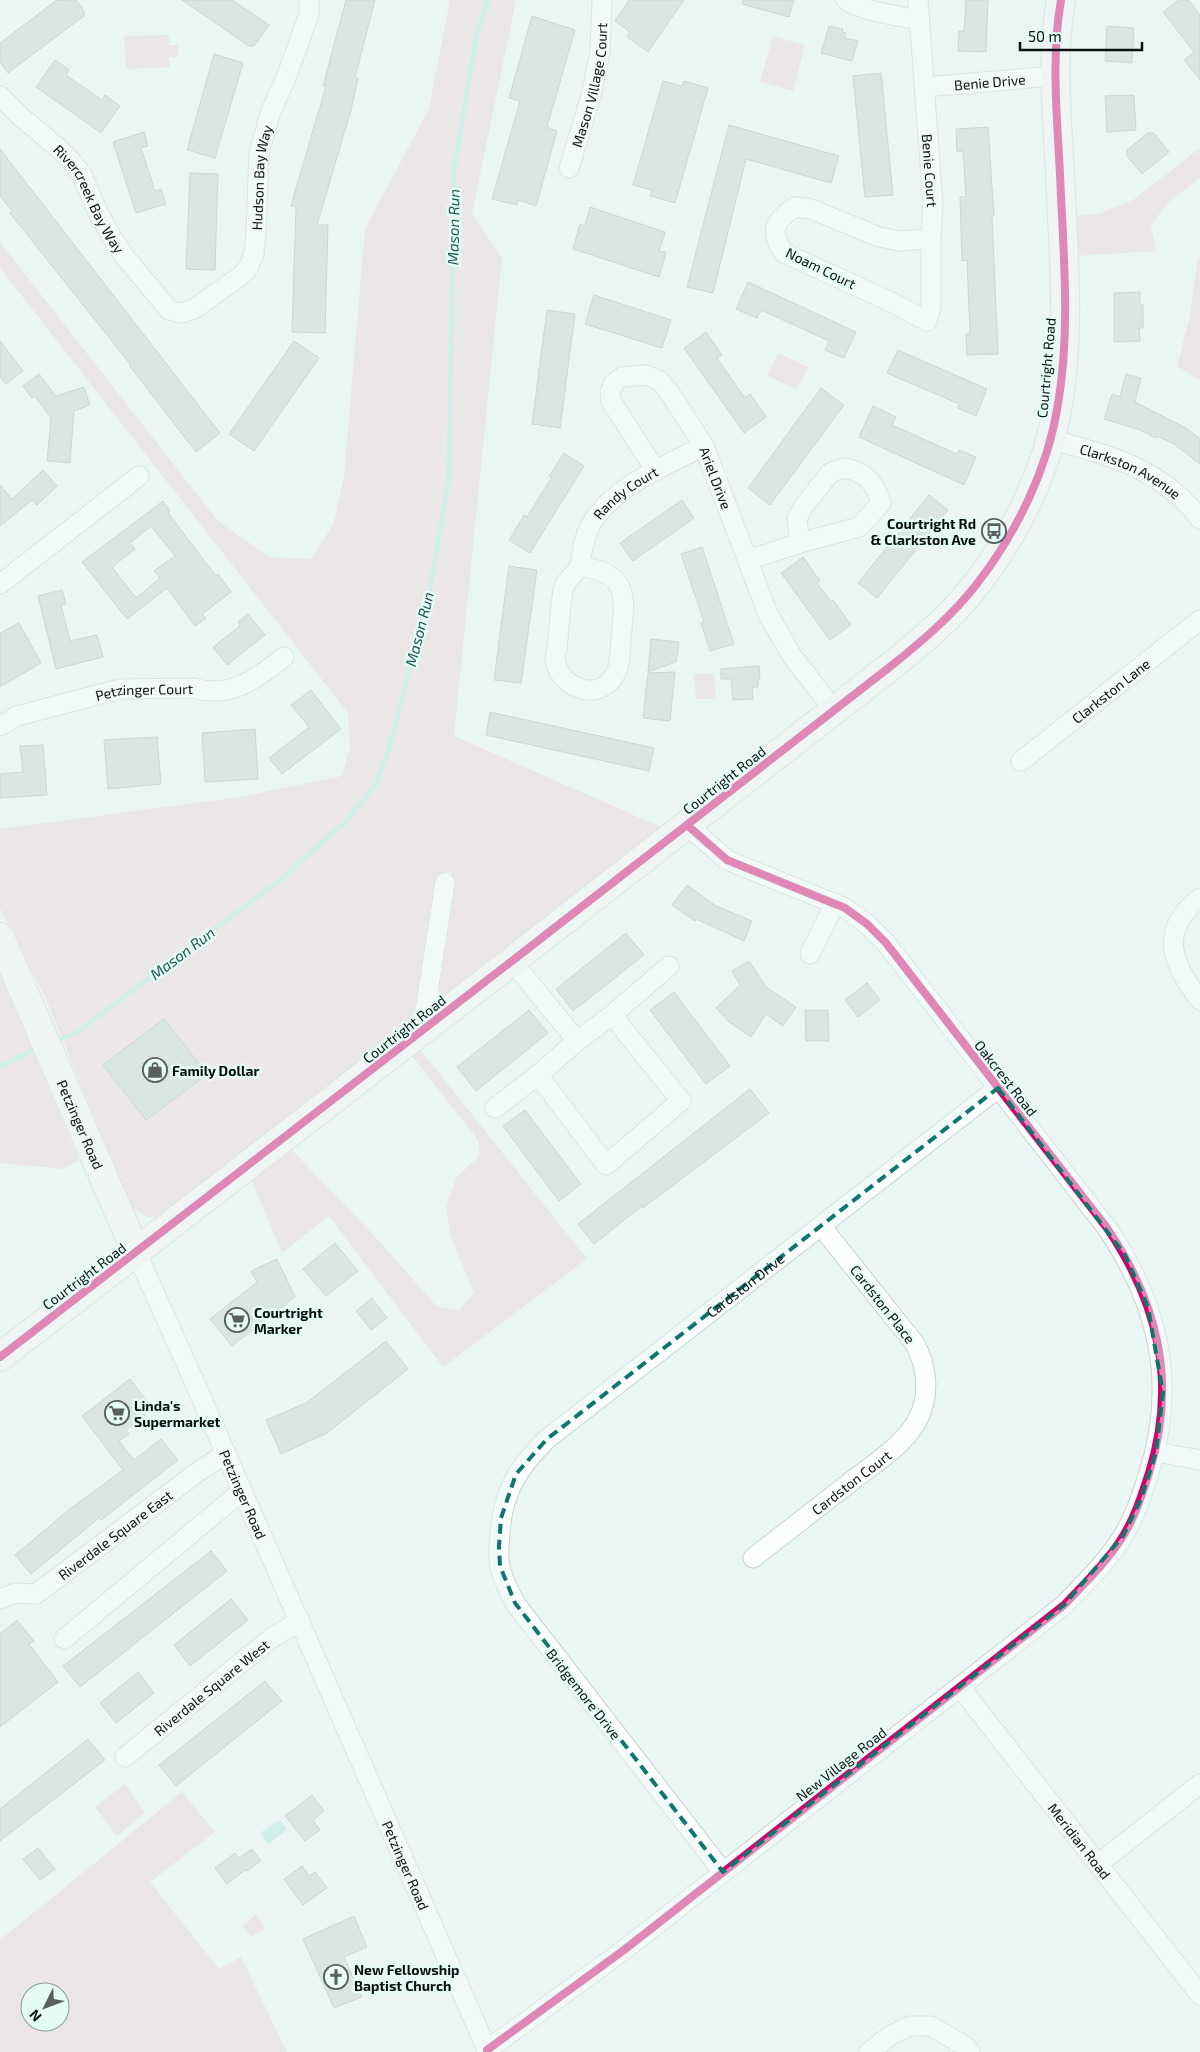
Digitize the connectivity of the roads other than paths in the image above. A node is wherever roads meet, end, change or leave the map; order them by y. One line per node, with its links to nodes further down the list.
1 (309, 0): 12 (street, Hudson Bay Way)
2 (602, 0): 10 (street, Mason Village Court)
3 (846, 0): 6 (street)
4 (918, 0): 6 (street, Benie Court)
5 (1061, 0): 7 (street, Courtright Road)
6 (919, 20): 8 (street, Benie Court)
7 (1055, 76): 8 (street, Benie Drive); 14 (street, Courtright Road)
8 (924, 88): 11 (street, Benie Court)
9 (0, 96): 12 (street, Rivercreek Bay Way)
10 (569, 168)
11 (931, 239): 13 (street, Benie Court); 13 (street, Noam Court)
12 (169, 310)
13 (927, 320)
14 (1051, 439): 18 (street, Clarkston Avenue); 25 (street, Courtright Road)
15 (704, 446): 16 (street, Randy Court); 16 (street, Ariel Drive); 20 (street, Ariel Drive)
16 (656, 471): 21 (street, Randy Court)
17 (139, 476): 22 (street)
18 (1200, 519)
19 (800, 543): 19 (street); 20 (street)
20 (748, 560): 25 (street, Ariel Drive)
21 (580, 566): 21 (street, Randy Court)
22 (0, 584)
23 (1200, 620): 27 (street, Clarkston Lane)
24 (284, 658): 26 (street, Petzinger Court)
25 (834, 710): 28 (street, Courtright Road)
26 (0, 726)
27 (1021, 761)
28 (687, 825): 31 (street, Oakcrest Road); 34 (street, Courtright Road)
29 (445, 883): 38 (street)
30 (1200, 898): 36 (street)
31 (834, 903): 33 (street); 41 (street, Oakcrest Road)
32 (0, 937): 44 (street, Petzinger Road)
33 (810, 954)
34 (512, 961): 38 (street, Courtright Road); 39 (street)
35 (669, 966): 37 (street)
36 (1200, 1000)
37 (612, 1016): 39 (street); 40 (street)
38 (422, 1030): 44 (street, Courtright Road)
39 (577, 1041): 40 (street)
40 (538, 1075): 42 (street)
41 (998, 1088): 43 (street, Cardston Drive); 47 (street, Oakcrest Road)
42 (494, 1108)
43 (821, 1226): 46 (street, Cardston Place); 51 (street, Cardston Drive)
44 (136, 1252): 45 (street, Courtright Road); 48 (street, Petzinger Road)
45 (0, 1357)
46 (926, 1390): 52 (street, Cardston Court)
47 (1156, 1452): 49 (street); 56 (street, New Village Road)
48 (226, 1454): 50 (street, Petzinger Road); 53 (street, Riverdale Square East)
49 (1200, 1460)
50 (242, 1490): 54 (street, Petzinger Road); 55 (street)
51 (507, 1494): 60 (street, Bridgemore Drive)
52 (753, 1558)
53 (0, 1599)
54 (300, 1621): 57 (street, Riverdale Square West); 62 (street, Petzinger Road)
55 (64, 1639)
56 (960, 1687): 59 (street, Meridian Road); 60 (street, New Village Road)
57 (125, 1757)
58 (1200, 1784): 59 (street)
59 (1098, 1864): 61 (street, Meridian Road)
60 (723, 1872): 62 (street, New Village Road)
61 (1200, 1995)
62 (488, 2051)
63 (869, 2052): 64 (street)
64 (970, 2052)

